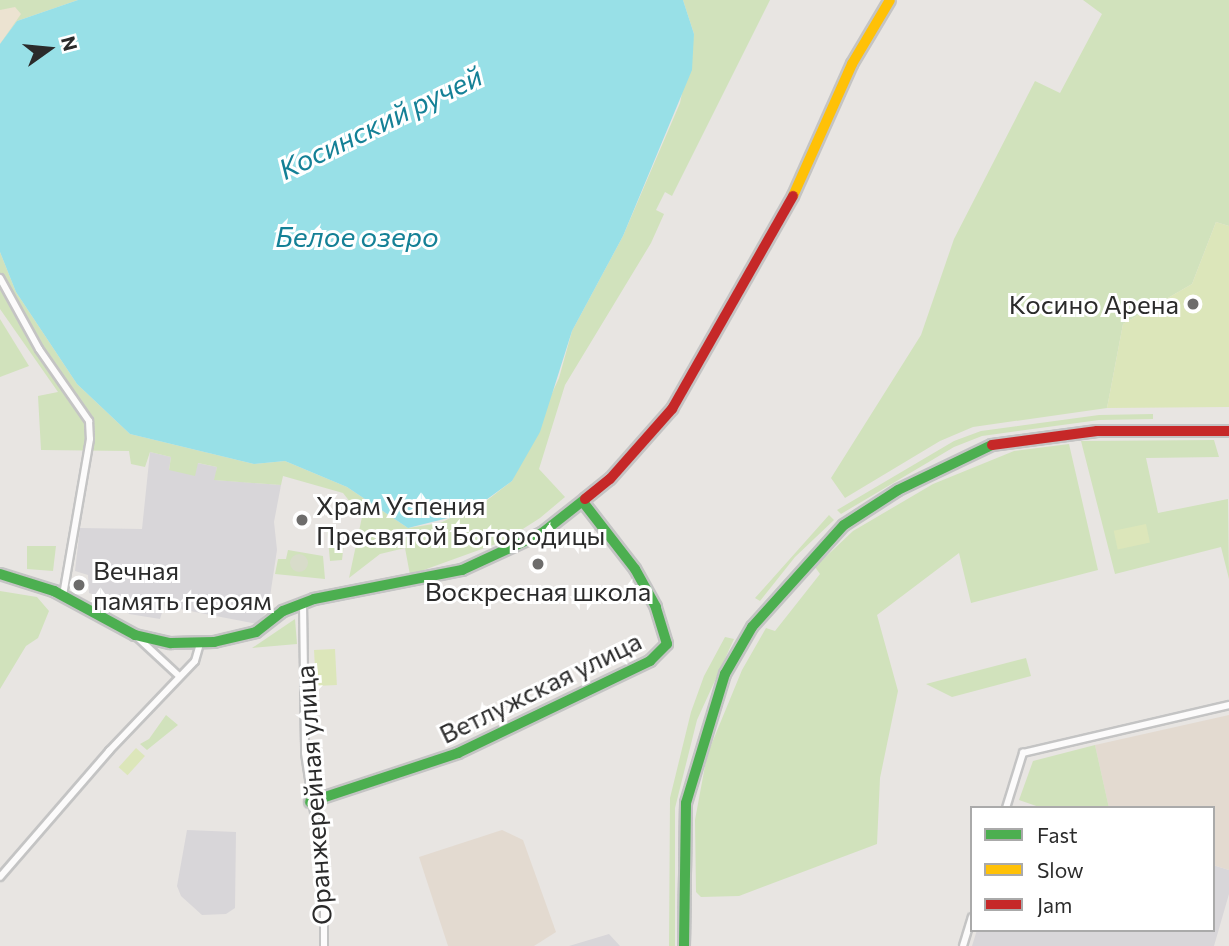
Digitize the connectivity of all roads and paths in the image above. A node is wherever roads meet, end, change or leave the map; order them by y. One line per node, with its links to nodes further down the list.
1 (890, 0): 4 (street)
2 (0, 278): 6 (street)
3 (1229, 431): 19 (street)
4 (583, 502): 7 (street); 14 (street, Ветлужская улица)
5 (0, 574): 6 (street)
6 (63, 595): 8 (street)
7 (303, 602): 10 (street); 14 (street, Оранжерейная улица)
8 (135, 635): 9 (street); 11 (street)
9 (171, 643): 10 (street); 11 (street)
10 (200, 643): 12 (street)
11 (163, 659): 12 (street)
12 (178, 675): 16 (street)
13 (1229, 705): 15 (street)
14 (310, 802): 18 (street, Оранжерейная улица)
15 (1007, 806)
16 (0, 877)
17 (970, 923): 20 (street)
18 (324, 946)
19 (684, 946)
20 (963, 946)

